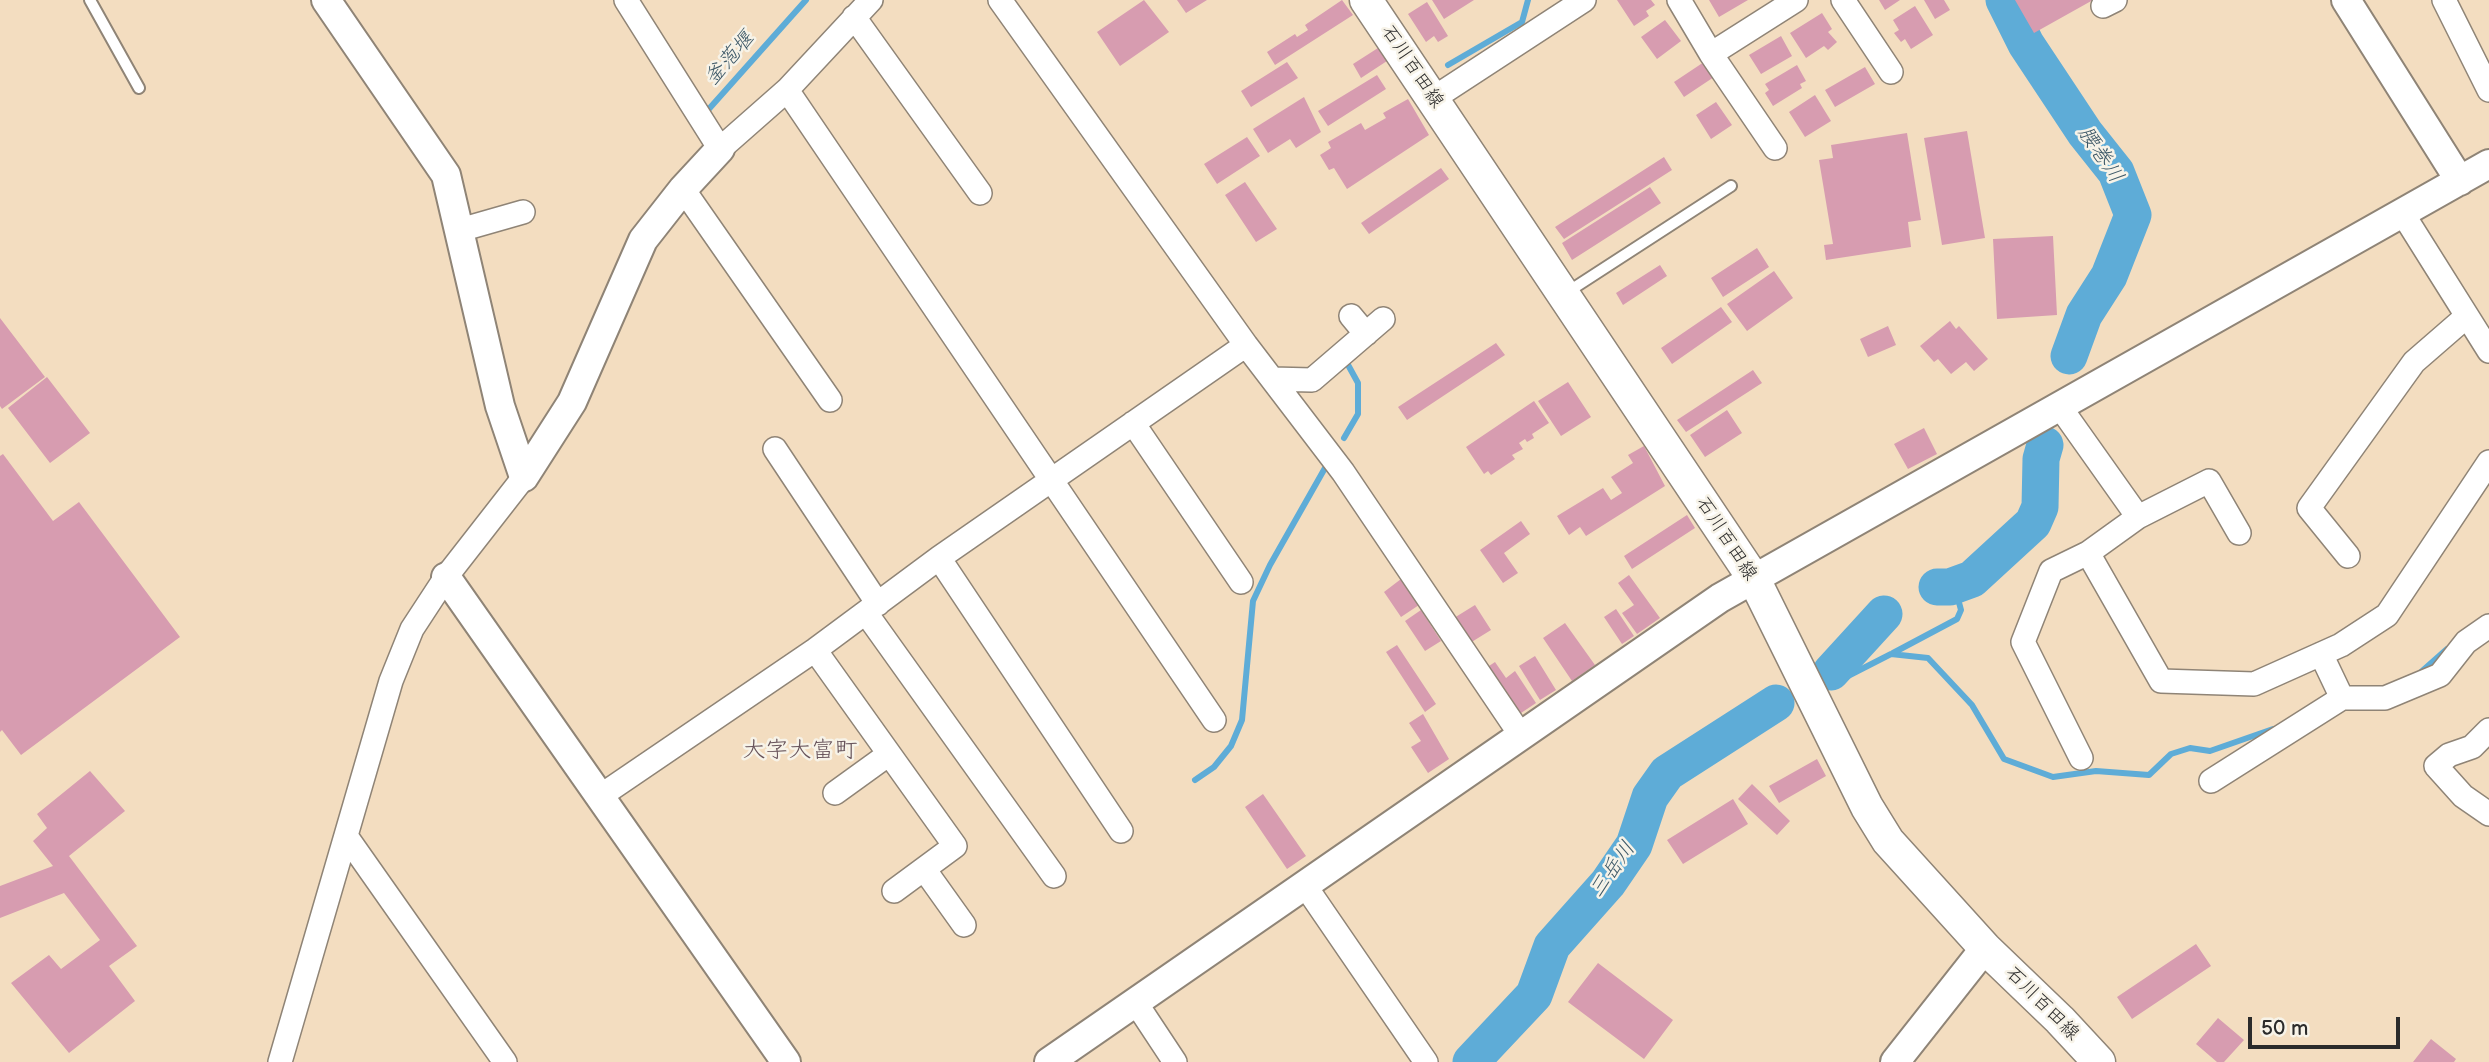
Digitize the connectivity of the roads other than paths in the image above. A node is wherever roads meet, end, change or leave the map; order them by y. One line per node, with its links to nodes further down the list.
1 (90, 0): 16 (lane)
2 (326, 0): 29 (street)
3 (626, 0): 21 (street)
4 (871, 0): 13 (street)
5 (1000, 0): 33 (street)
6 (1366, 0): 19 (main road, 石川百田線)
7 (1584, 0): 19 (street)
8 (1679, 0): 14 (street)
9 (1797, 0): 14 (street)
10 (1843, 0): 15 (street)
11 (2346, 0): 23 (street)
12 (2444, 0): 18 (street)
13 (854, 17): 17 (street); 26 (street)
14 (1711, 54): 20 (street)
15 (1891, 72)
16 (139, 88)
17 (787, 90): 21 (street); 42 (street)
18 (2489, 90)
19 (1434, 98): 30 (main road, 石川百田線)
20 (1775, 148)
21 (720, 149): 25 (street)
22 (2489, 164): 23 (street)
23 (2460, 181): 28 (street)
24 (1731, 186): 30 (lane)
25 (683, 188): 36 (street); 41 (street)
26 (980, 193)
27 (523, 212): 29 (street)
28 (2403, 214): 31 (street); 37 (street)
29 (460, 230): 41 (street)
30 (1563, 295): 49 (main road, 石川百田線)
31 (2467, 316): 34 (street); 46 (street)
32 (1367, 323): 35 (street)
33 (1246, 345): 35 (street); 38 (street)
34 (2489, 351)
35 (1272, 379): 58 (street)
36 (830, 400)
37 (2060, 407): 43 (street); 49 (street)
38 (1133, 423): 42 (street); 50 (street)
39 (775, 449): 51 (street)
40 (2489, 462): 54 (street)
41 (524, 477): 48 (street)
42 (1050, 481): 47 (street); 56 (street)
43 (2138, 517): 44 (street); 45 (street)
44 (2239, 533)
45 (2088, 553): 54 (street); 60 (street)
46 (2348, 556)
47 (939, 558): 51 (street); 65 (street)
48 (446, 577): 63 (street); 66 (street)
49 (1754, 579): 58 (street); 72 (main road, 石川百田線)
50 (1241, 582)
51 (872, 608): 53 (street); 68 (street)
52 (2489, 626): 55 (street)
53 (815, 649): 59 (street); 63 (street)
54 (2321, 654): 55 (street)
55 (2340, 694): 61 (street)
56 (1214, 720)
57 (2489, 730): 64 (street)
58 (1522, 737): 69 (street)
59 (889, 754): 62 (street); 67 (street)
60 (2081, 758)
61 (2211, 781)
62 (835, 793)
63 (599, 797): 77 (street)
64 (2489, 814)
65 (1121, 831)
66 (346, 836): 75 (street); 76 (street)
67 (924, 869): 70 (street); 71 (street)
68 (1054, 876)
69 (1306, 887): 73 (street); 79 (street)
70 (894, 891)
71 (964, 925)
72 (1985, 948): 80 (street); 81 (main road, 石川百田線)
73 (1136, 1003): 74 (street); 78 (street)
74 (1062, 1058)
75 (280, 1062)
76 (505, 1062)
77 (786, 1062)
78 (1175, 1062)
79 (1426, 1062)
80 (1895, 1062)
81 (2099, 1062)

